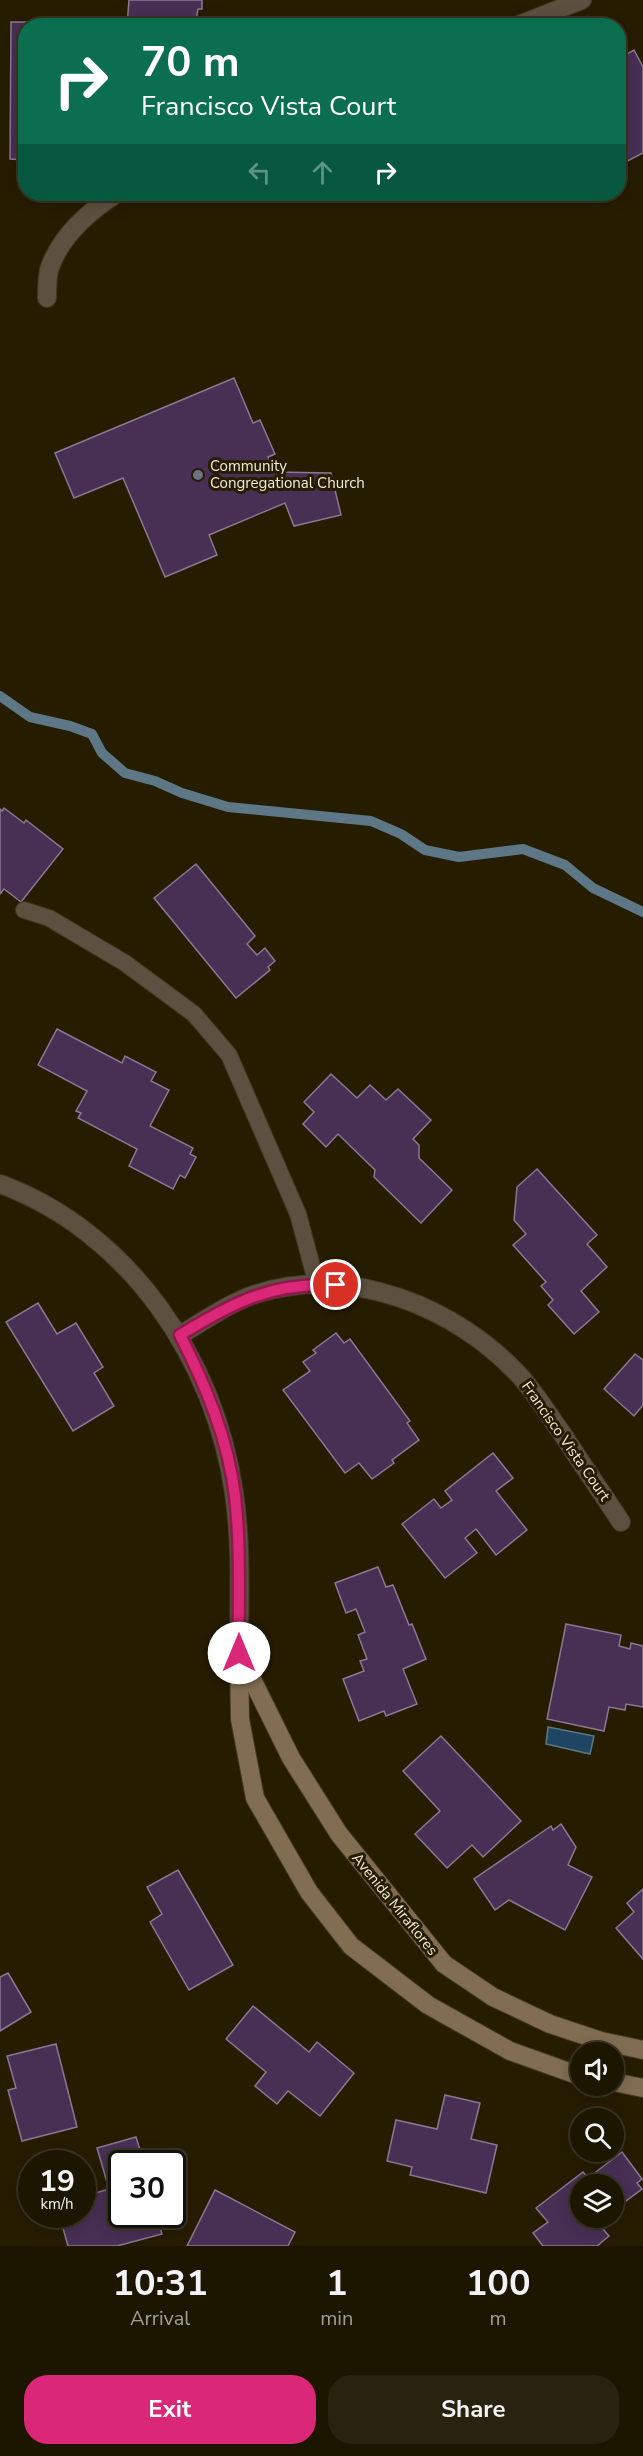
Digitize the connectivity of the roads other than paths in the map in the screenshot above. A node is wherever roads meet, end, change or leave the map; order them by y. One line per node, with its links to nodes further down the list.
1 (582, 0): 2 (street)
2 (536, 18)
3 (105, 201): 4 (street)
4 (47, 298)
5 (24, 910): 7 (lane)
6 (0, 1184): 8 (street, Avenida Miraflores)
7 (317, 1285): 8 (street, Francisco Vista Court); 9 (street, Francisco Vista Court)
8 (180, 1335): 10 (street, Avenida Miraflores)
9 (621, 1522)
10 (239, 1653): 11 (street, Avenida Miraflores); 12 (street, Avenida Miraflores)
11 (643, 2050)
12 (570, 2072)
13 (624, 2084): 14 (street)
14 (643, 2088)

